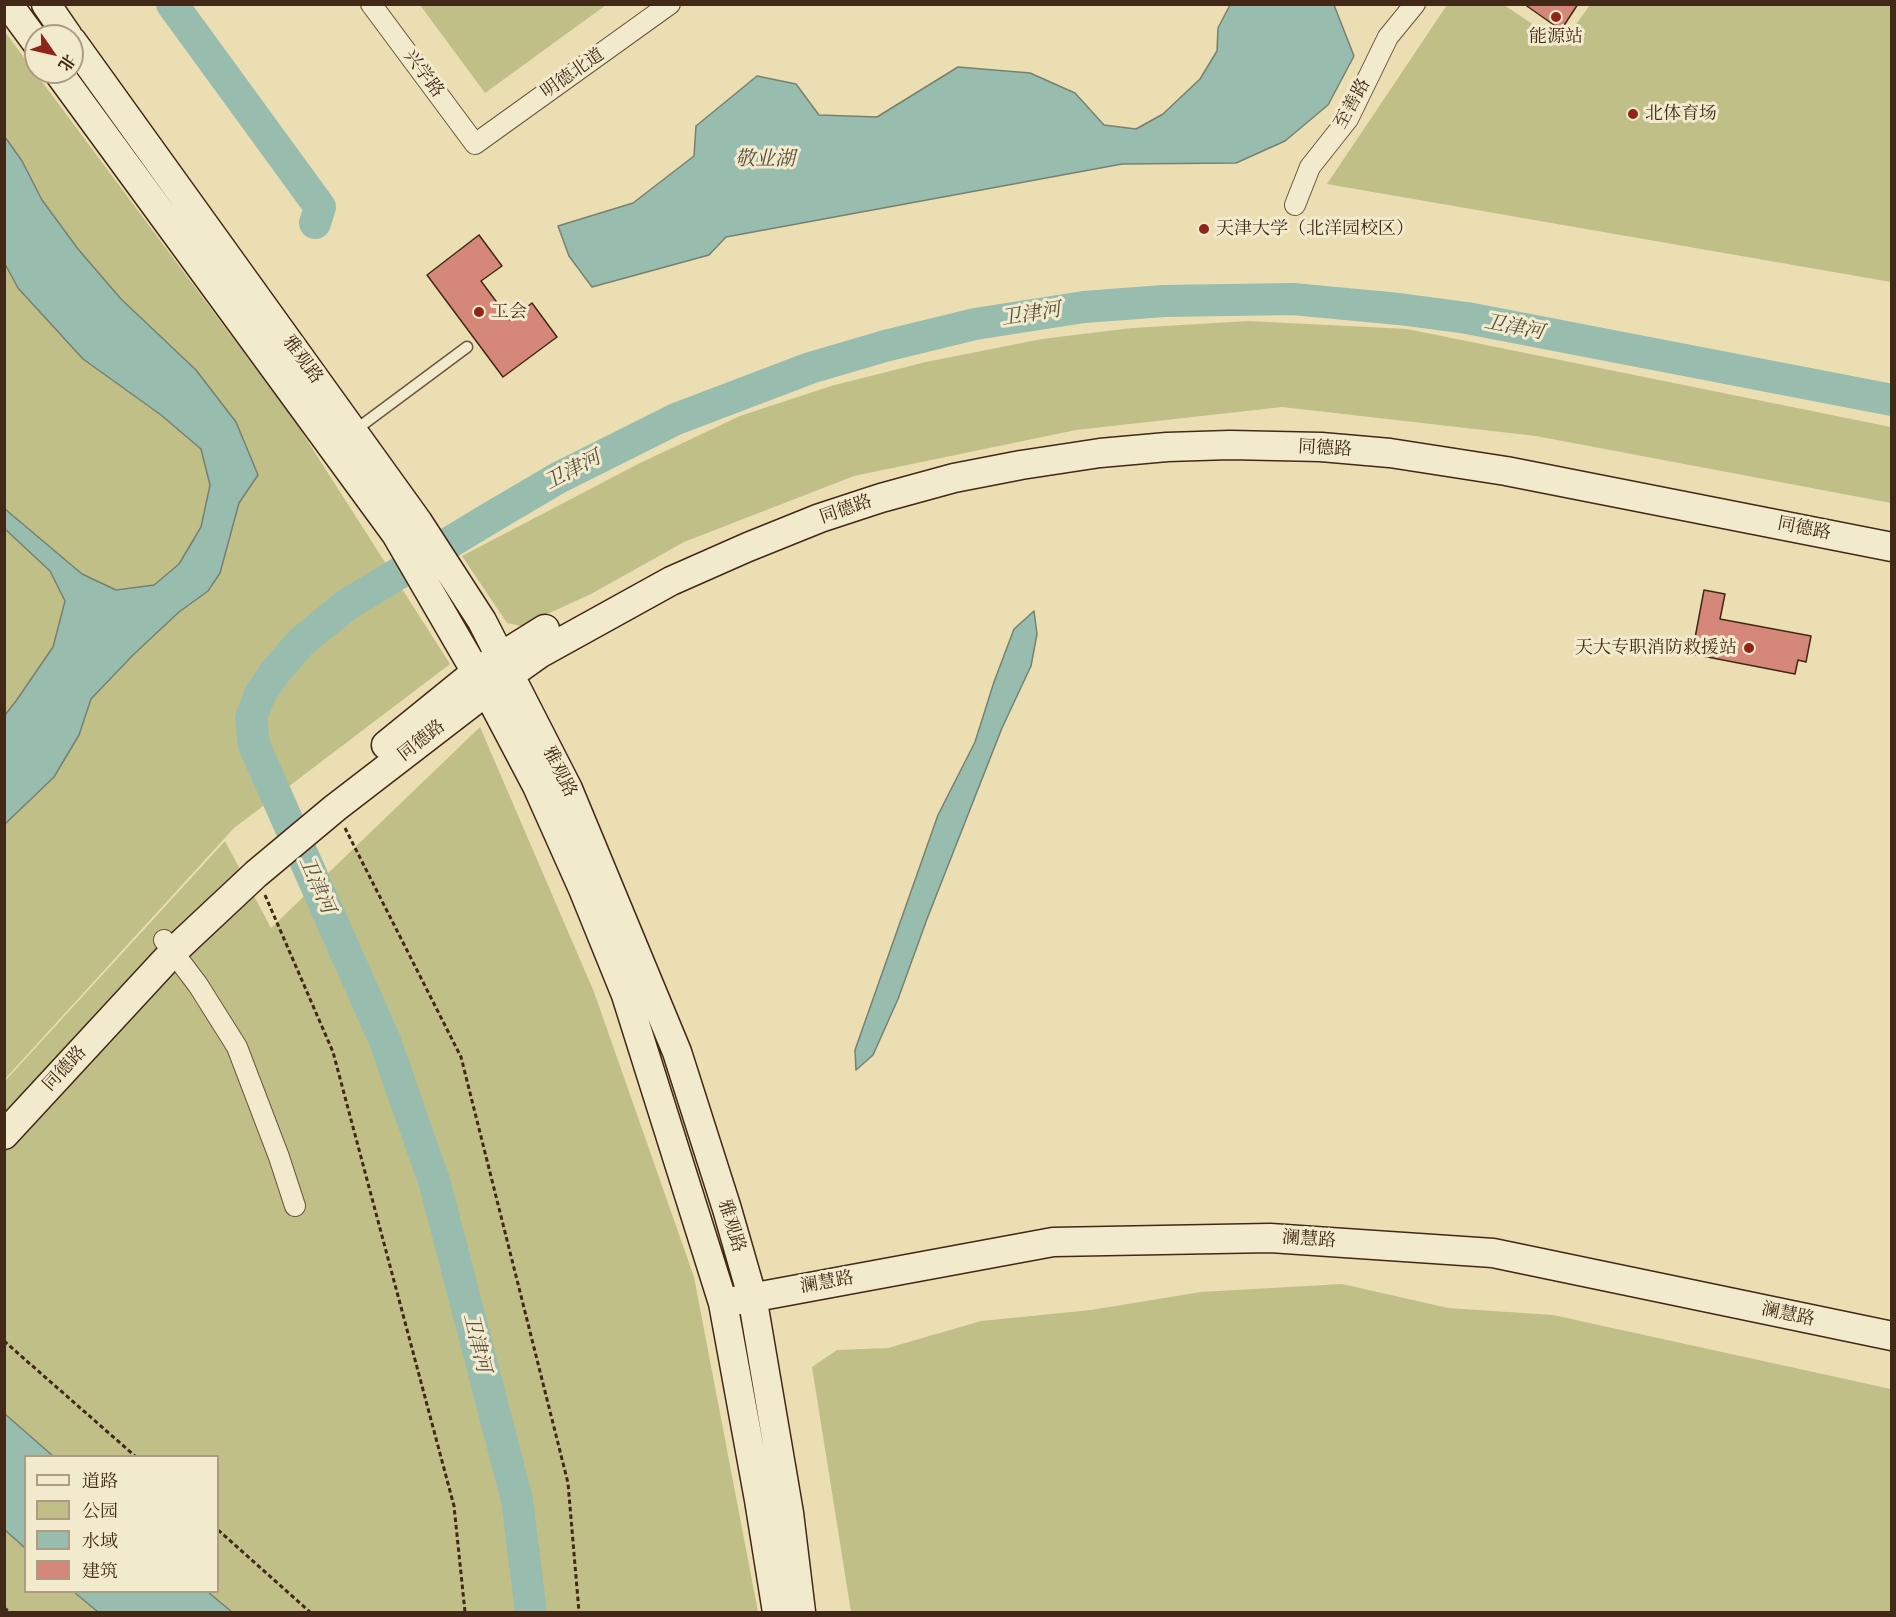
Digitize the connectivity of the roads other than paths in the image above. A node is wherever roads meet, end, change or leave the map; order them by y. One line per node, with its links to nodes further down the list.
1 (8, 4): 7 (main road)
2 (46, 4): 6 (main road)
3 (371, 4): 10 (street, 兴学路)
4 (670, 4): 10 (street, 明德北道)
5 (1415, 4): 11 (street, 至善路)
6 (60, 24)
7 (24, 26)
8 (84, 58): 13 (main road, 雅观路)
9 (67, 84): 15 (main road, 雅观路)
10 (475, 144)
11 (1295, 205)
12 (467, 347): 13 (lane)
13 (353, 432): 15 (main road, 雅观路)
14 (1892, 527): 17 (main road, 同德路)
15 (407, 528): 17 (main road, 雅观路); 17 (main road, 雅观路)
16 (1892, 547): 17 (main road, 同德路)
17 (493, 674): 18 (main road, 同德路); 22 (main road, 雅观路); 23 (main road, 雅观路)
18 (169, 946): 19 (main road, 同德路); 20 (main road, 同德路); 21 (street)
19 (4, 1111)
20 (4, 1135)
21 (295, 1206)
22 (752, 1296): 23 (main road, 澜慧路); 24 (main road, 澜慧路); 26 (main road, 雅观路)
23 (723, 1304): 25 (main road, 雅观路)
24 (1892, 1336)
25 (777, 1612)
26 (801, 1612)

